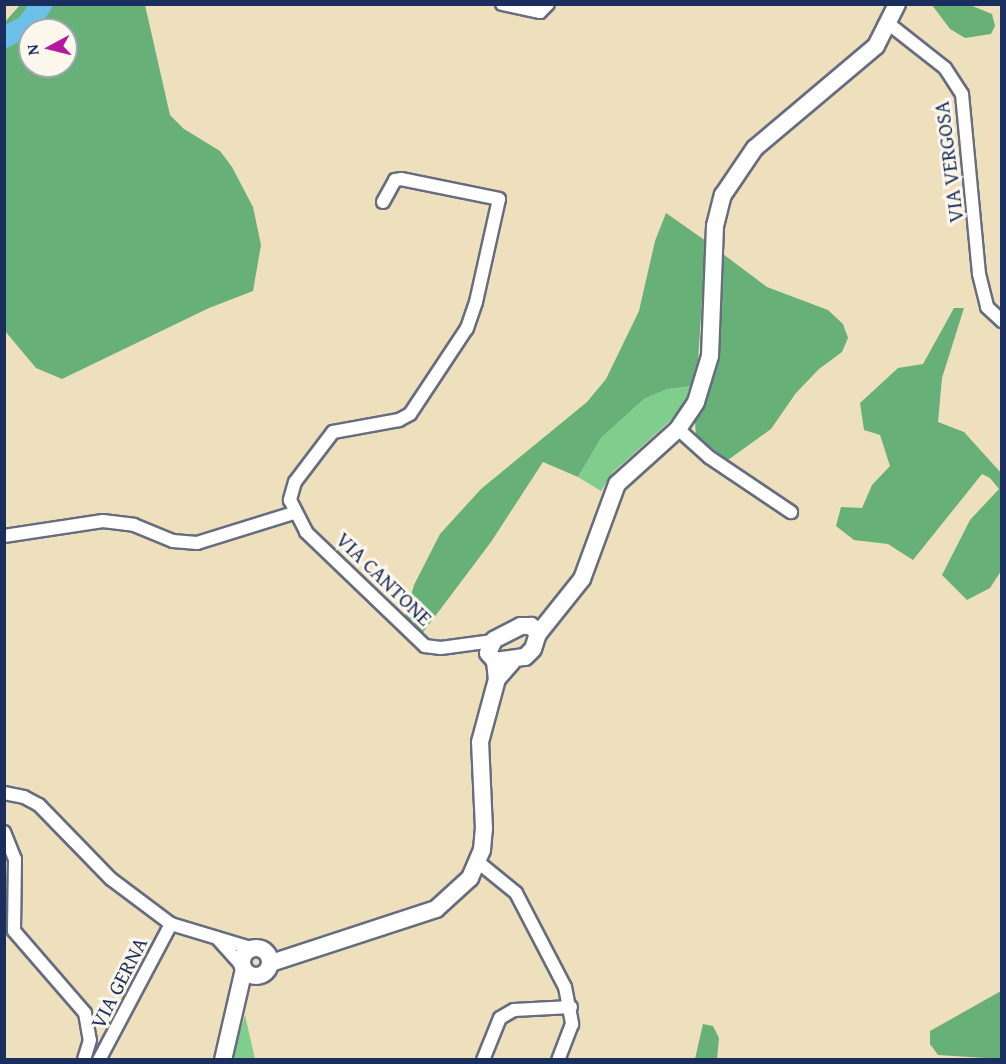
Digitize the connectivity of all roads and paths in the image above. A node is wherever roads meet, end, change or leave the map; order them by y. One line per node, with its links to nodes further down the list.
1 (502, 4): 2 (street)
2 (548, 4)
3 (897, 4): 4 (street)
4 (888, 24): 6 (street, VIA VERGOSA); 7 (street)
5 (382, 202): 9 (street, VIA CANTONE)
6 (1002, 321)
7 (678, 429): 8 (street); 11 (street)
8 (791, 512)
9 (294, 513): 10 (street); 12 (street, VIA CANTONE)
10 (4, 536)
11 (531, 630): 12 (street); 12 (street)
12 (497, 654): 15 (street)
13 (4, 793): 16 (street)
14 (4, 832): 22 (street)
15 (478, 862): 18 (street); 20 (street)
16 (171, 924): 17 (street); 23 (street, VIA GERNA)
17 (214, 935): 18 (street); 19 (street)
18 (262, 959): 19 (street); 21 (street)
19 (243, 967): 21 (street)
20 (571, 1007): 25 (street); 26 (street)
21 (237, 1008): 24 (street)
22 (84, 1059)
23 (99, 1059)
24 (223, 1059)
25 (483, 1059)
26 (558, 1059)

